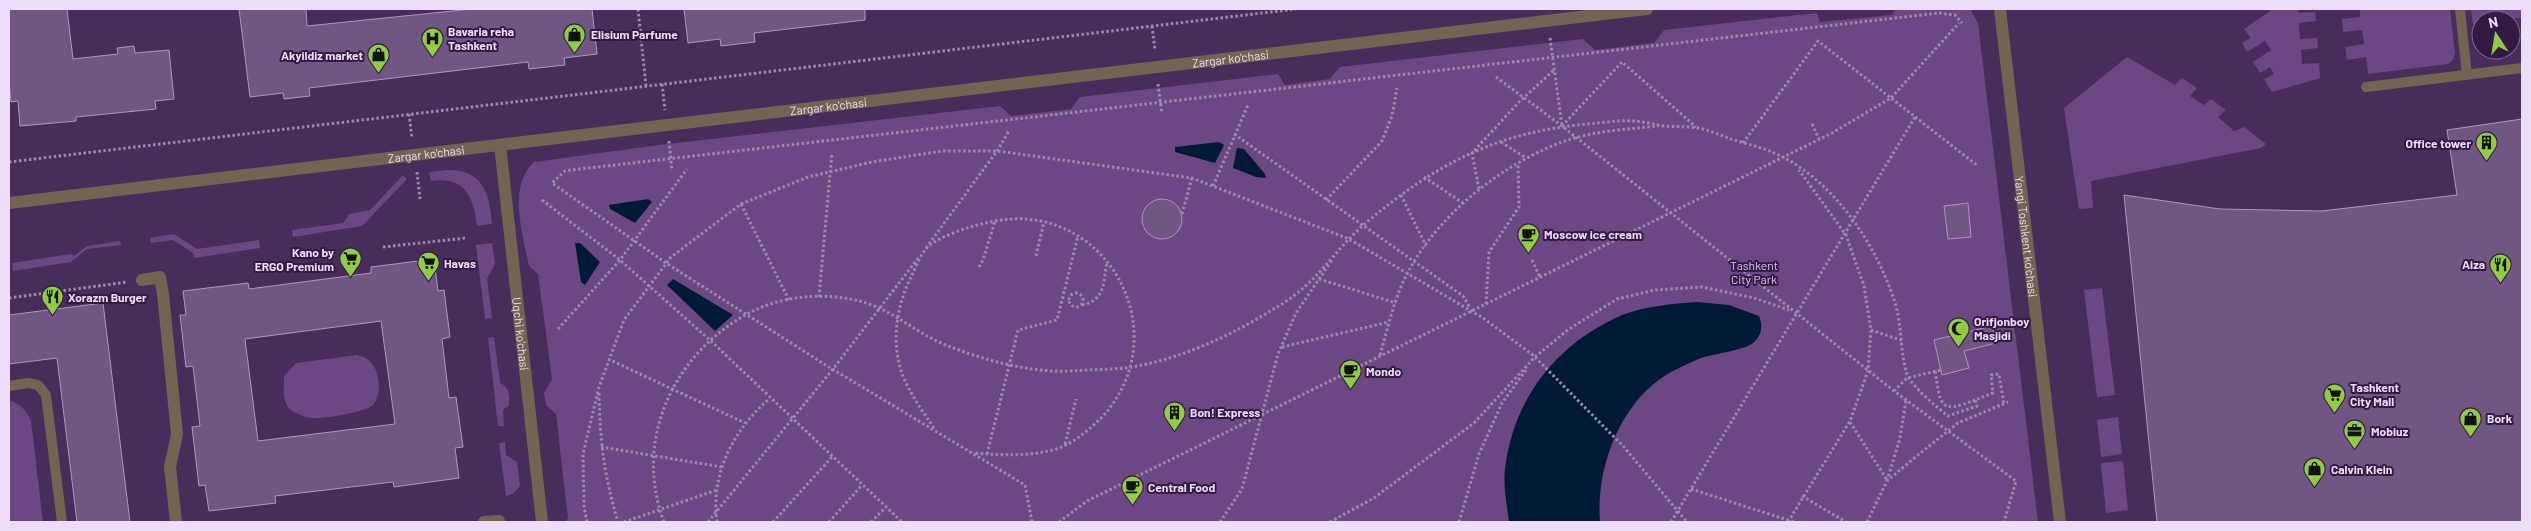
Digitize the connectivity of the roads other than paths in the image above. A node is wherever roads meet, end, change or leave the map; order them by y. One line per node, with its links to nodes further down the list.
1 (1648, 9): 7 (street, Zargar ko'chasi)
2 (2000, 9): 16 (street, Yangi Toshkent ko'chasi)
3 (2460, 9): 5 (lane)
4 (2522, 68): 5 (lane)
5 (2467, 75): 6 (lane)
6 (2366, 87)
7 (500, 145): 8 (street, Zargar ko'chasi); 15 (street, Uqchi ko'chasi)
8 (9, 203)
9 (142, 280): 13 (street)
10 (9, 386): 12 (lane)
11 (498, 521): 14 (street)
12 (62, 522)
13 (176, 522)
14 (484, 522)
15 (542, 522)
16 (2060, 522)

